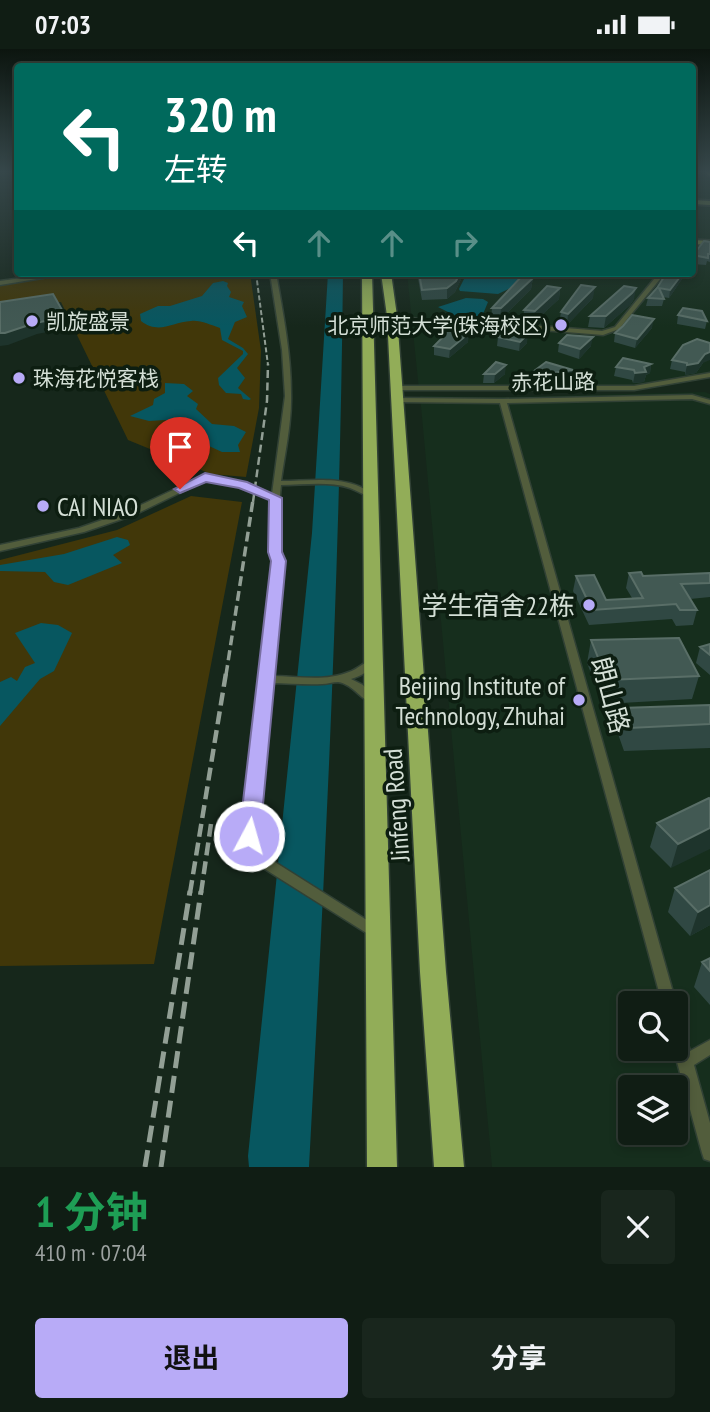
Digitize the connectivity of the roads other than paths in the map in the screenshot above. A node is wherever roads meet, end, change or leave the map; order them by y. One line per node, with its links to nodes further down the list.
1 (24, 277): 7 (street)
2 (35, 277): 7 (street)
3 (274, 277): 14 (street)
4 (371, 277): 13 (highway, Jinfeng Road)
5 (372, 277): 8 (highway, Jinfeng Road)
6 (659, 277): 8 (street)
7 (0, 281)
8 (392, 316): 10 (highway, Jinfeng Road)
9 (710, 375): 10 (street)
10 (396, 394): 11 (street, 赤花山路); 29 (highway, Jinfeng Road)
11 (503, 401): 12 (street, 赤花山路); 24 (street, 朗山路)
12 (710, 402)
13 (370, 473): 15 (street); 16 (highway, Jinfeng Road)
14 (278, 483): 15 (street); 17 (street)
15 (346, 484): 16 (street)
16 (371, 496): 19 (highway, Jinfeng Road)
17 (276, 498): 18 (street); 20 (street)
18 (0, 548)
19 (376, 659): 21 (street); 22 (highway, Jinfeng Road)
20 (266, 679): 21 (street); 23 (street)
21 (338, 679): 22 (street)
22 (374, 703): 23 (highway, Jinfeng Road)
23 (377, 934): 28 (highway, Jinfeng Road)
24 (666, 991)
25 (710, 1047): 26 (street)
26 (685, 1062): 27 (street)
27 (710, 1153)
28 (382, 1167)
29 (449, 1167)

